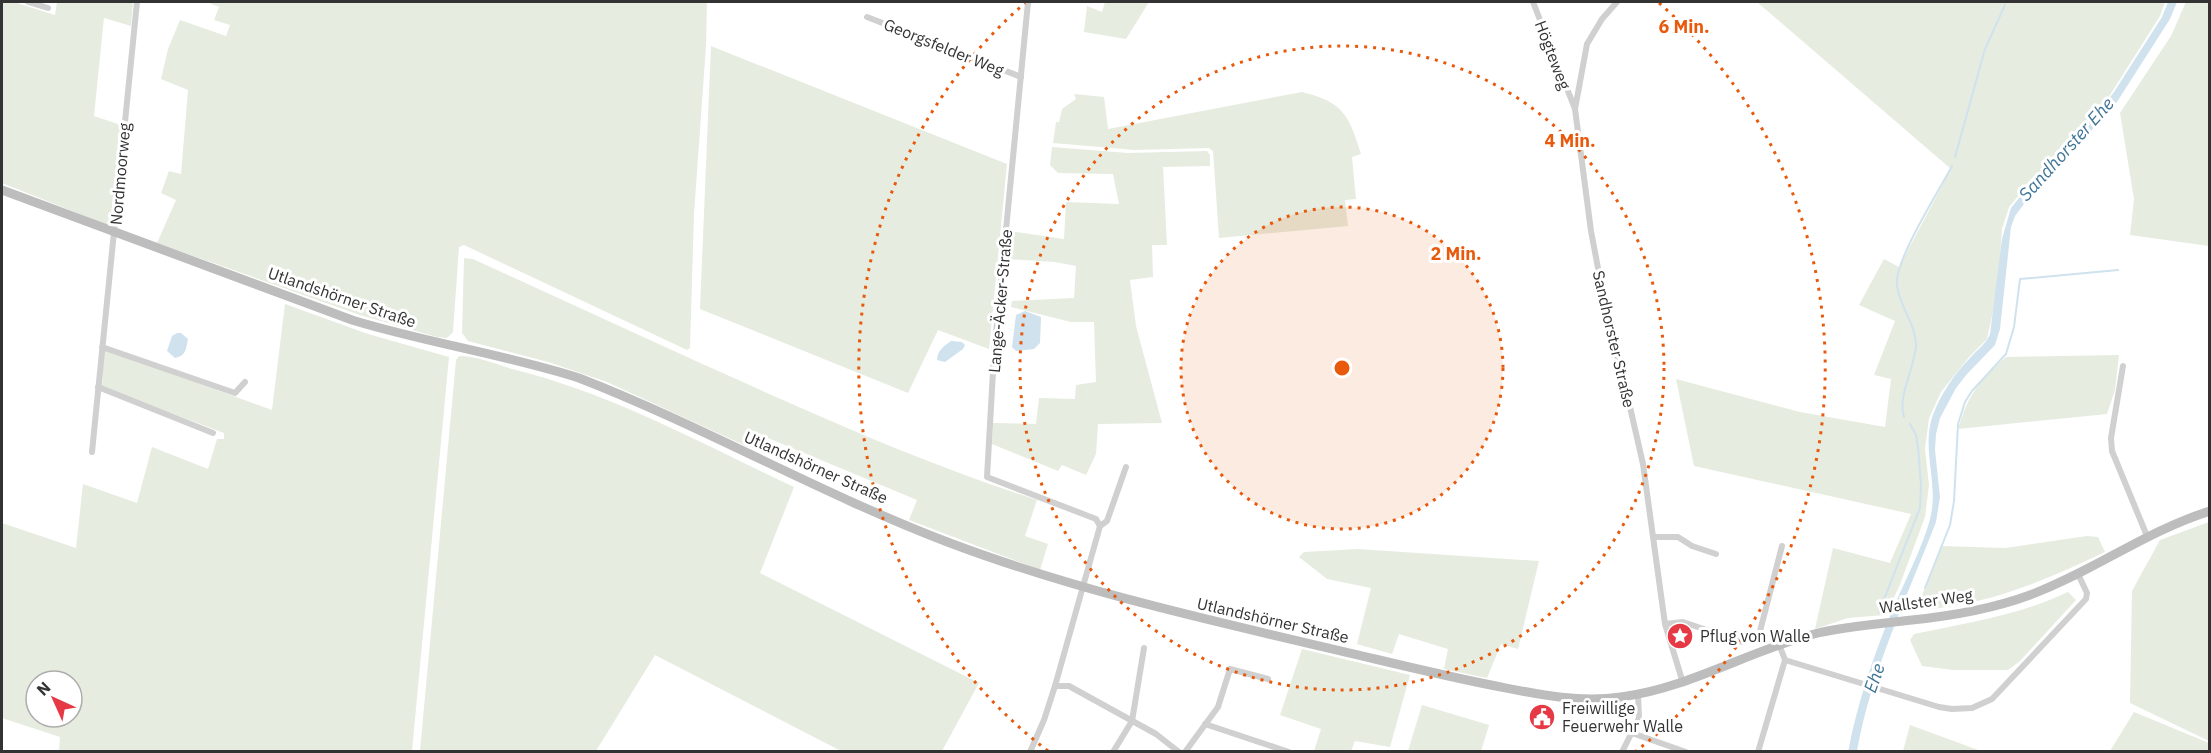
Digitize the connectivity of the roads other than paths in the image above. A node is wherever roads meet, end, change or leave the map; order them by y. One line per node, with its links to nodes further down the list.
1 (28, 2): 6 (street)
2 (137, 2): 11 (street, Nordmoorweg)
3 (1028, 2): 8 (street, Lange-Äcker-Straße)
4 (1533, 2): 9 (street, Högteweg)
5 (1617, 2): 9 (street, Sandhorster Straße)
6 (48, 8)
7 (867, 16): 8 (street, Georgsfelder Weg)
8 (1021, 77): 20 (street, Lange-Äcker-Straße)
9 (1575, 108): 22 (street, Sandhorster Straße)
10 (2, 190): 11 (street, Utlandshörner Straße)
11 (114, 232): 12 (street, Nordmoorweg); 26 (street, Utlandshörner Straße)
12 (102, 347): 14 (street); 15 (street, Nordmoorweg)
13 (2123, 366): 21 (street)
14 (245, 382)
15 (98, 387): 16 (street); 17 (street, Nordmoorweg)
16 (213, 432)
17 (92, 452)
18 (1126, 468): 20 (street)
19 (2210, 511): 21 (street, Wallster Weg)
20 (1100, 526): 26 (street)
21 (2147, 536): 25 (street, Wallster Weg)
22 (1654, 537): 24 (street); 27 (street, Sandhorster Straße)
23 (1782, 546): 27 (street)
24 (1716, 554)
25 (2078, 574): 28 (street, Wallster Weg); 30 (street)
26 (1082, 587): 33 (street); 34 (street, Utlandshörner Straße)
27 (1665, 624): 32 (street, Sandhorster Straße)
28 (1779, 644): 30 (street); 32 (street, Wallster Weg)
29 (1144, 648): 35 (street)
30 (1785, 660): 45 (street)
31 (1268, 679): 36 (street)
32 (1683, 683): 34 (street, Wallster Weg)
33 (1055, 686): 35 (street); 38 (street)
34 (1638, 694): 37 (street)
35 (1132, 721): 39 (street); 40 (street)
36 (1205, 724): 41 (street); 42 (street)
37 (1632, 733): 43 (street); 44 (street)
38 (1030, 752)
39 (1113, 752)
40 (1179, 752)
41 (1185, 752)
42 (1290, 752)
43 (1622, 752)
44 (1686, 752)
45 (1758, 752)

